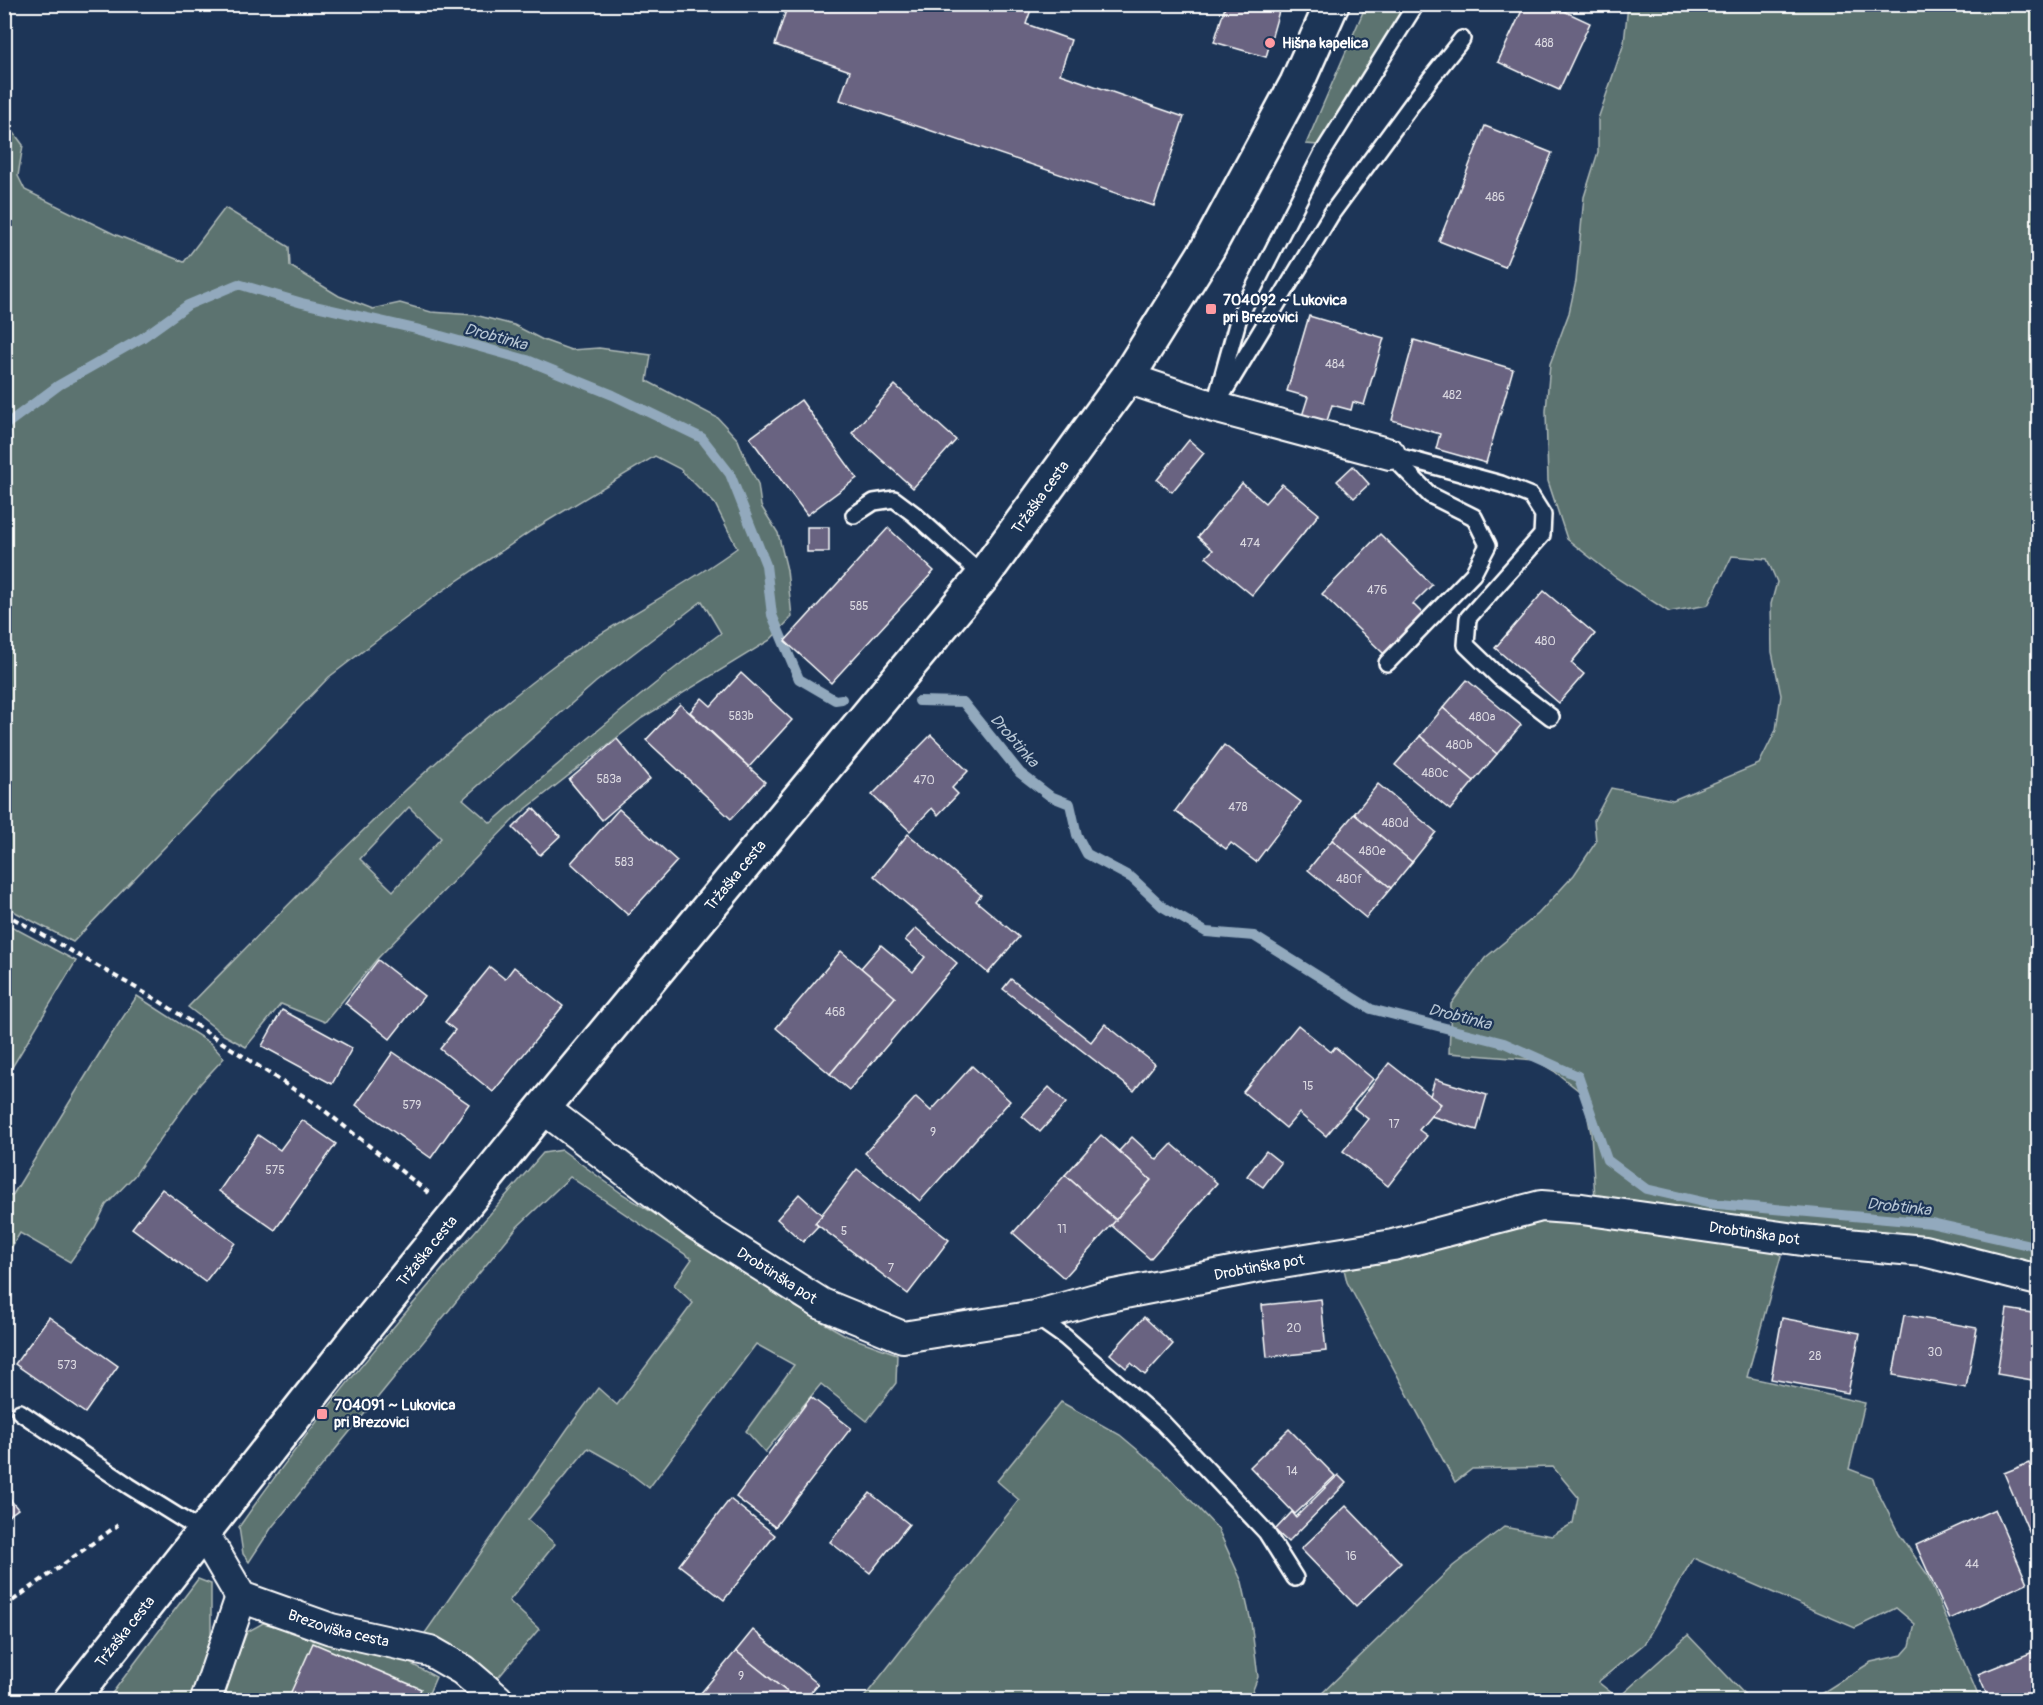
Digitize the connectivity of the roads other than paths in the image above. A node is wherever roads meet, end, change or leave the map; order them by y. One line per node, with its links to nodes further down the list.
1 (1332, 4): 4 (main road, Tržaška cesta)
2 (1416, 4): 5 (lane)
3 (1462, 39): 5 (lane)
4 (1127, 378): 5 (street); 8 (main road, Tržaška cesta)
5 (1215, 407): 6 (street)
6 (1390, 454): 9 (lane); 10 (lane)
7 (854, 515): 8 (lane)
8 (983, 576): 11 (main road, Tržaška cesta)
9 (1387, 663)
10 (1551, 717)
11 (543, 1108): 13 (street, Drobtinška pot); 15 (main road, Tržaška cesta)
12 (2038, 1280): 13 (street, Drobtinška pot)
13 (1035, 1316): 16 (lane)
14 (20, 1412): 15 (lane)
15 (203, 1532): 17 (street); 18 (main road, Tržaška cesta)
16 (1295, 1578)
17 (242, 1597): 19 (street); 20 (street, Brezoviška cesta)
18 (71, 1701)
19 (206, 1701)
20 (498, 1701)

